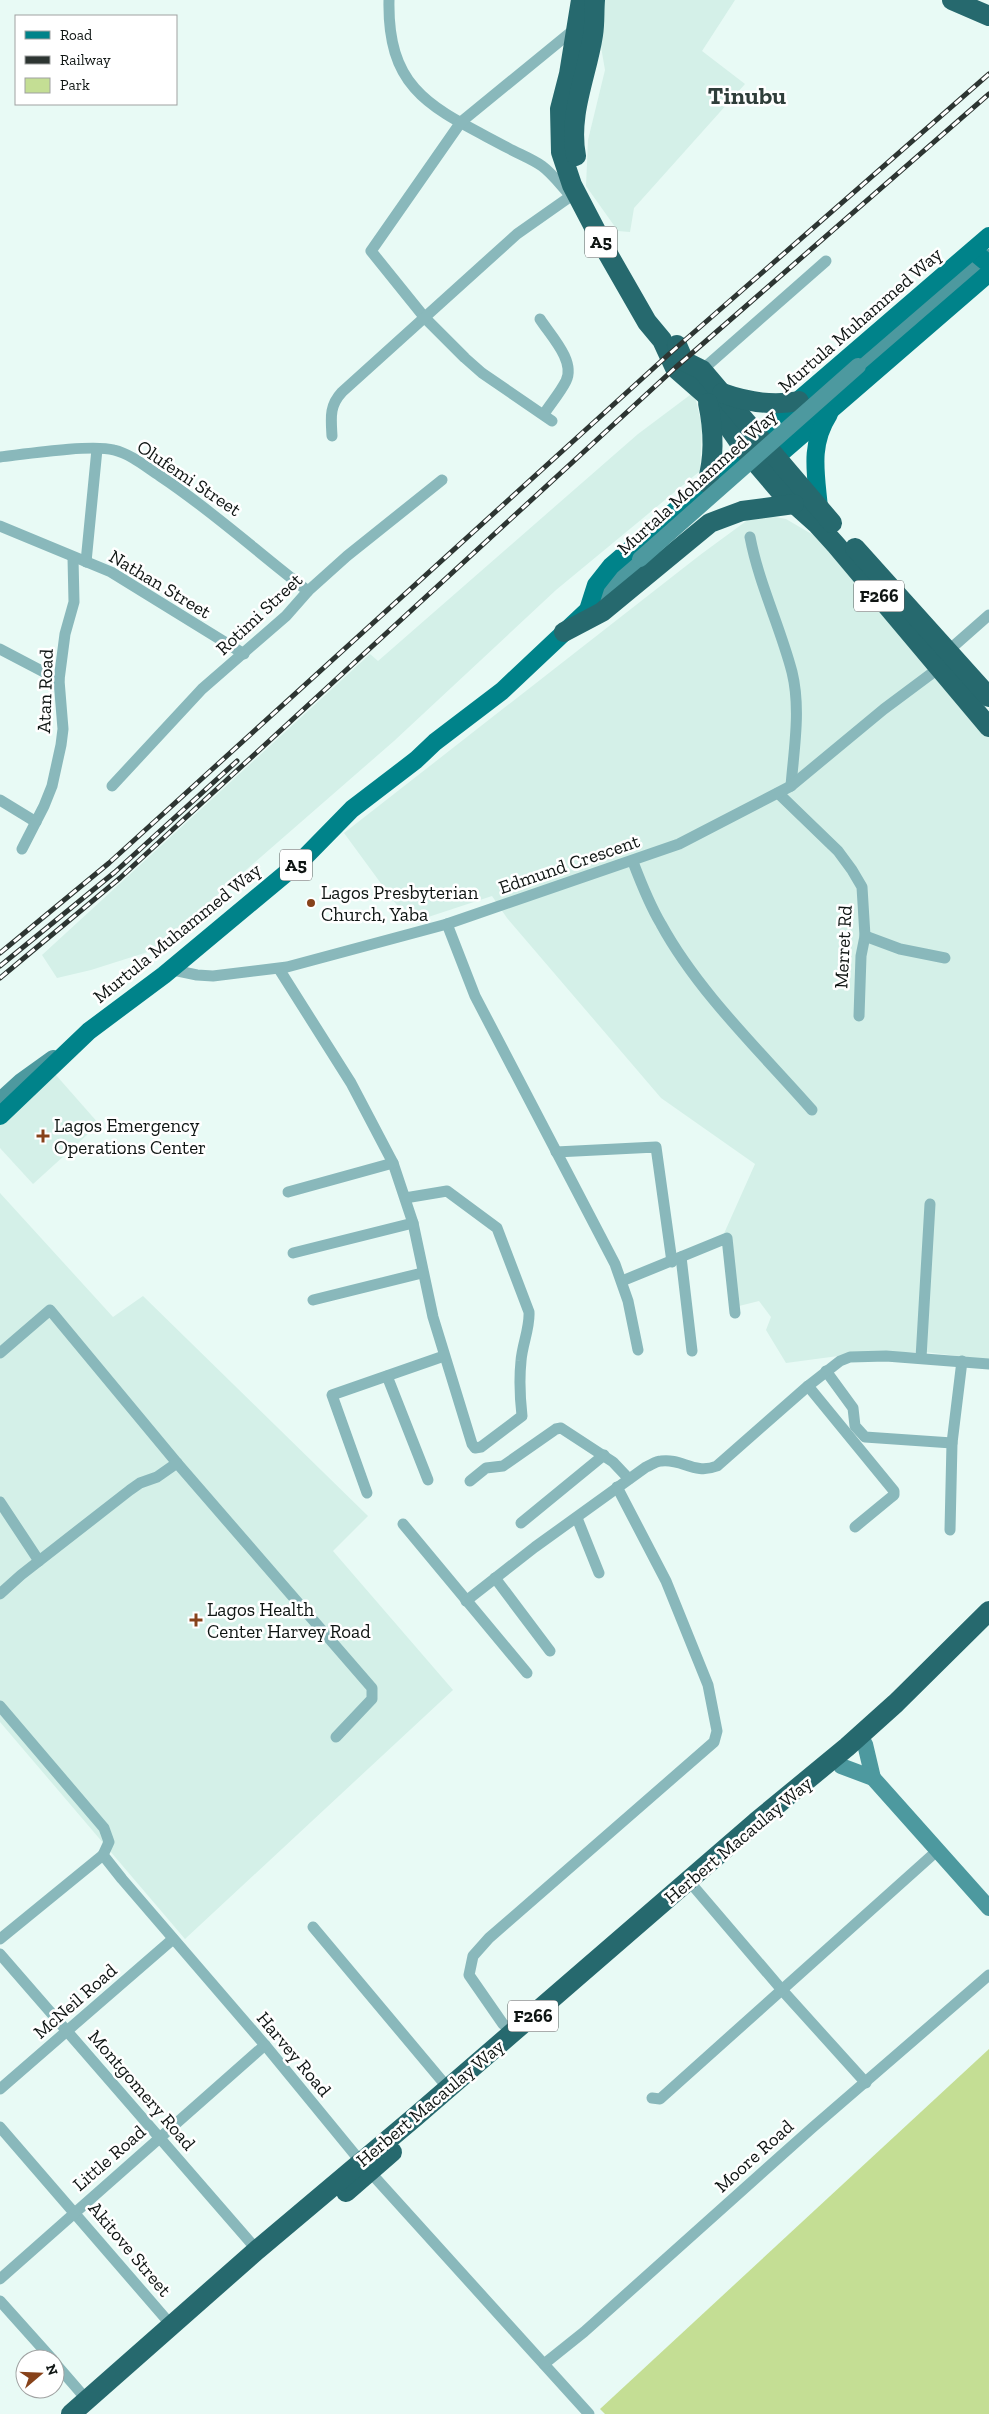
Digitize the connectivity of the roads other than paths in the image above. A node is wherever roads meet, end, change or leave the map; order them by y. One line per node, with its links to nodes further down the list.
1 (389, 0): 7 (street)
2 (595, 0): 5 (highway, A5)
3 (610, 0): 5 (highway)
4 (952, 0): 6 (highway)
5 (580, 15): 7 (street); 8 (highway, A5); 15 (highway, A5)
6 (989, 16)
7 (460, 122): 8 (street); 12 (street)
8 (575, 199): 12 (street); 16 (highway, A5)
9 (989, 236): 11 (main road, Murtula Muhammed Way)
10 (826, 260): 15 (street)
11 (984, 260): 14 (main road, Murtula Muhammed Way); 17 (main road, Murtula Muhammed Way); 18 (main road, Murtula Muhammed Way)
12 (425, 318): 13 (street); 19 (street)
13 (540, 319)
14 (858, 366): 33 (main road, Murtala Mohammed Way, bridge)
15 (702, 370): 16 (highway, A5)
16 (714, 395): 17 (highway); 20 (highway, A5); 25 (highway)
17 (800, 400): 20 (main road, Murtula Muhammed Way)
18 (834, 406): 23 (main road, Murtula Muhammed Way); 27 (main road)
19 (332, 436)
20 (751, 442): 23 (highway, A5); 25 (main road, A5)
21 (98, 448): 22 (street, Olufemi Street); 31 (street); 32 (street, Olufemi Street)
22 (0, 457)
23 (769, 463): 26 (highway, F266); 27 (highway, F266)
24 (442, 480): 32 (street, Rotimi Street)
25 (707, 483): 33 (main road, A5)
26 (794, 504): 35 (highway); 38 (highway, F266)
27 (830, 515): 38 (highway, F266)
28 (0, 526): 30 (street, Nathan Street)
29 (750, 537): 43 (street)
30 (73, 558): 31 (street, Nathan Street); 39 (street, Atan Road)
31 (86, 562): 37 (street, Nathan Street)
32 (308, 591): 37 (street, Rotimi Street)
33 (588, 610): 35 (main road, Murtula Muhammed Way / A5)
34 (989, 615): 38 (street, Edmund Crescent)
35 (564, 632): 53 (main road, Murtula Muhammed Way / A5)
36 (0, 649): 39 (street)
37 (244, 654): 42 (street, Rotimi Street)
38 (943, 659): 40 (highway, F266); 41 (highway, F266); 43 (street, Edmund Crescent)
39 (60, 680): 46 (street, Atan Road)
40 (989, 697)
41 (989, 727)
42 (112, 786)
43 (791, 786): 44 (street, Edmund Crescent)
44 (778, 793): 48 (street, Edmund Crescent); 50 (street, Merret Rd)
45 (0, 800): 46 (street)
46 (36, 822): 47 (street, Atan Road)
47 (22, 849)
48 (632, 862): 49 (street, Edmund Crescent); 57 (street)
49 (448, 924): 52 (street, Edmund Crescent); 59 (street)
50 (865, 936): 51 (street); 54 (street, Merret Rd)
51 (945, 958)
52 (278, 969): 53 (street, Edmund Crescent); 60 (street)
53 (164, 976): 55 (main road, Murtula Muhammed Way / A5)
54 (859, 1016)
55 (89, 1031): 56 (main road); 58 (main road, Murtula Muhammed Way / A5)
56 (0, 1100)
57 (812, 1110)
58 (0, 1116)
59 (556, 1152): 66 (street); 68 (street)
60 (394, 1163): 61 (street); 62 (street)
61 (288, 1192)
62 (405, 1198): 64 (street); 74 (street)
63 (930, 1204): 75 (street)
64 (413, 1223): 65 (street); 67 (street)
65 (293, 1253)
66 (677, 1260): 68 (street); 70 (street); 72 (street)
67 (422, 1273): 69 (street); 74 (street)
68 (622, 1281): 71 (street)
69 (313, 1300)
70 (735, 1313)
71 (638, 1350)
72 (692, 1351)
73 (0, 1353): 83 (street)
74 (444, 1356): 79 (street)
75 (921, 1358): 76 (street); 78 (street)
76 (962, 1361): 77 (street); 81 (street)
77 (989, 1364)
78 (826, 1371): 80 (street); 81 (street)
79 (387, 1376): 85 (street); 88 (street)
80 (808, 1386): 84 (street); 93 (street)
81 (952, 1443): 94 (street)
82 (604, 1455): 84 (street); 86 (street); 91 (street)
83 (178, 1463): 95 (street); 105 (street)
84 (630, 1479): 87 (street)
85 (428, 1480)
86 (470, 1481)
87 (617, 1487): 90 (street); 120 (street)
88 (367, 1493)
89 (0, 1502): 95 (street)
90 (577, 1518): 96 (street); 97 (street)
91 (521, 1523)
92 (403, 1524): 99 (street)
93 (855, 1527)
94 (950, 1530)
95 (39, 1561): 98 (street)
96 (599, 1573)
97 (495, 1578): 99 (street); 102 (street)
98 (0, 1594)
99 (466, 1601): 103 (street)
100 (989, 1611): 120 (highway, Herbert Macaulay Way / F266)
101 (989, 1627): 106 (highway, Herbert Macaulay Way / F266)
102 (550, 1651)
103 (527, 1673)
104 (0, 1706): 110 (street)
105 (336, 1737)
106 (865, 1744): 107 (highway, Herbert Macaulay Way / F266); 108 (main road)
107 (840, 1766): 108 (main road); 111 (highway, Herbert Macaulay Way / F266)
108 (873, 1778): 109 (main road)
109 (938, 1850): 112 (main road); 118 (street)
110 (103, 1855): 114 (street); 115 (street, Harvey Road)
111 (694, 1887): 118 (street); 128 (highway, Herbert Macaulay Way / F266)
112 (989, 1908)
113 (313, 1927): 123 (street)
114 (0, 1939)
115 (173, 1939): 119 (street, McNeil Road); 121 (street, Harvey Road)
116 (0, 1954): 119 (street, Montgomery Road)
117 (989, 1975): 122 (street, Moore Road)
118 (782, 1990): 122 (street); 125 (street)
119 (67, 2031): 124 (street, McNeil Road); 127 (street, Montgomery Road)
120 (514, 2031): 123 (highway, Herbert Macaulay Way / F266)
121 (265, 2045): 127 (street, Little Road); 128 (street, Harvey Road)
122 (866, 2083): 135 (street, Moore Road)
123 (448, 2088): 128 (highway, Herbert Macaulay Way / F266)
124 (0, 2089)
125 (652, 2098)
126 (0, 2127): 129 (street, Akitove Street)
127 (160, 2137): 129 (street, Little Road); 130 (street, Montgomery Road)
128 (366, 2167): 130 (highway, Herbert Macaulay Way / F266); 135 (street, Harvey Road); 137 (highway, Herbert Macaulay Way / F266)
129 (75, 2211): 131 (street, Little Road); 133 (street, Akitove Street)
130 (257, 2250): 133 (highway, Herbert Macaulay Way / F266)
131 (0, 2278)
132 (0, 2301): 134 (street)
133 (172, 2326): 137 (highway, Herbert Macaulay Way / F266)
134 (43, 2349)
135 (544, 2364): 139 (street, Harvey Road)
136 (65, 2376): 137 (street)
137 (89, 2407): 138 (highway, Herbert Macaulay Way / F266)
138 (71, 2414)
139 (589, 2414)

